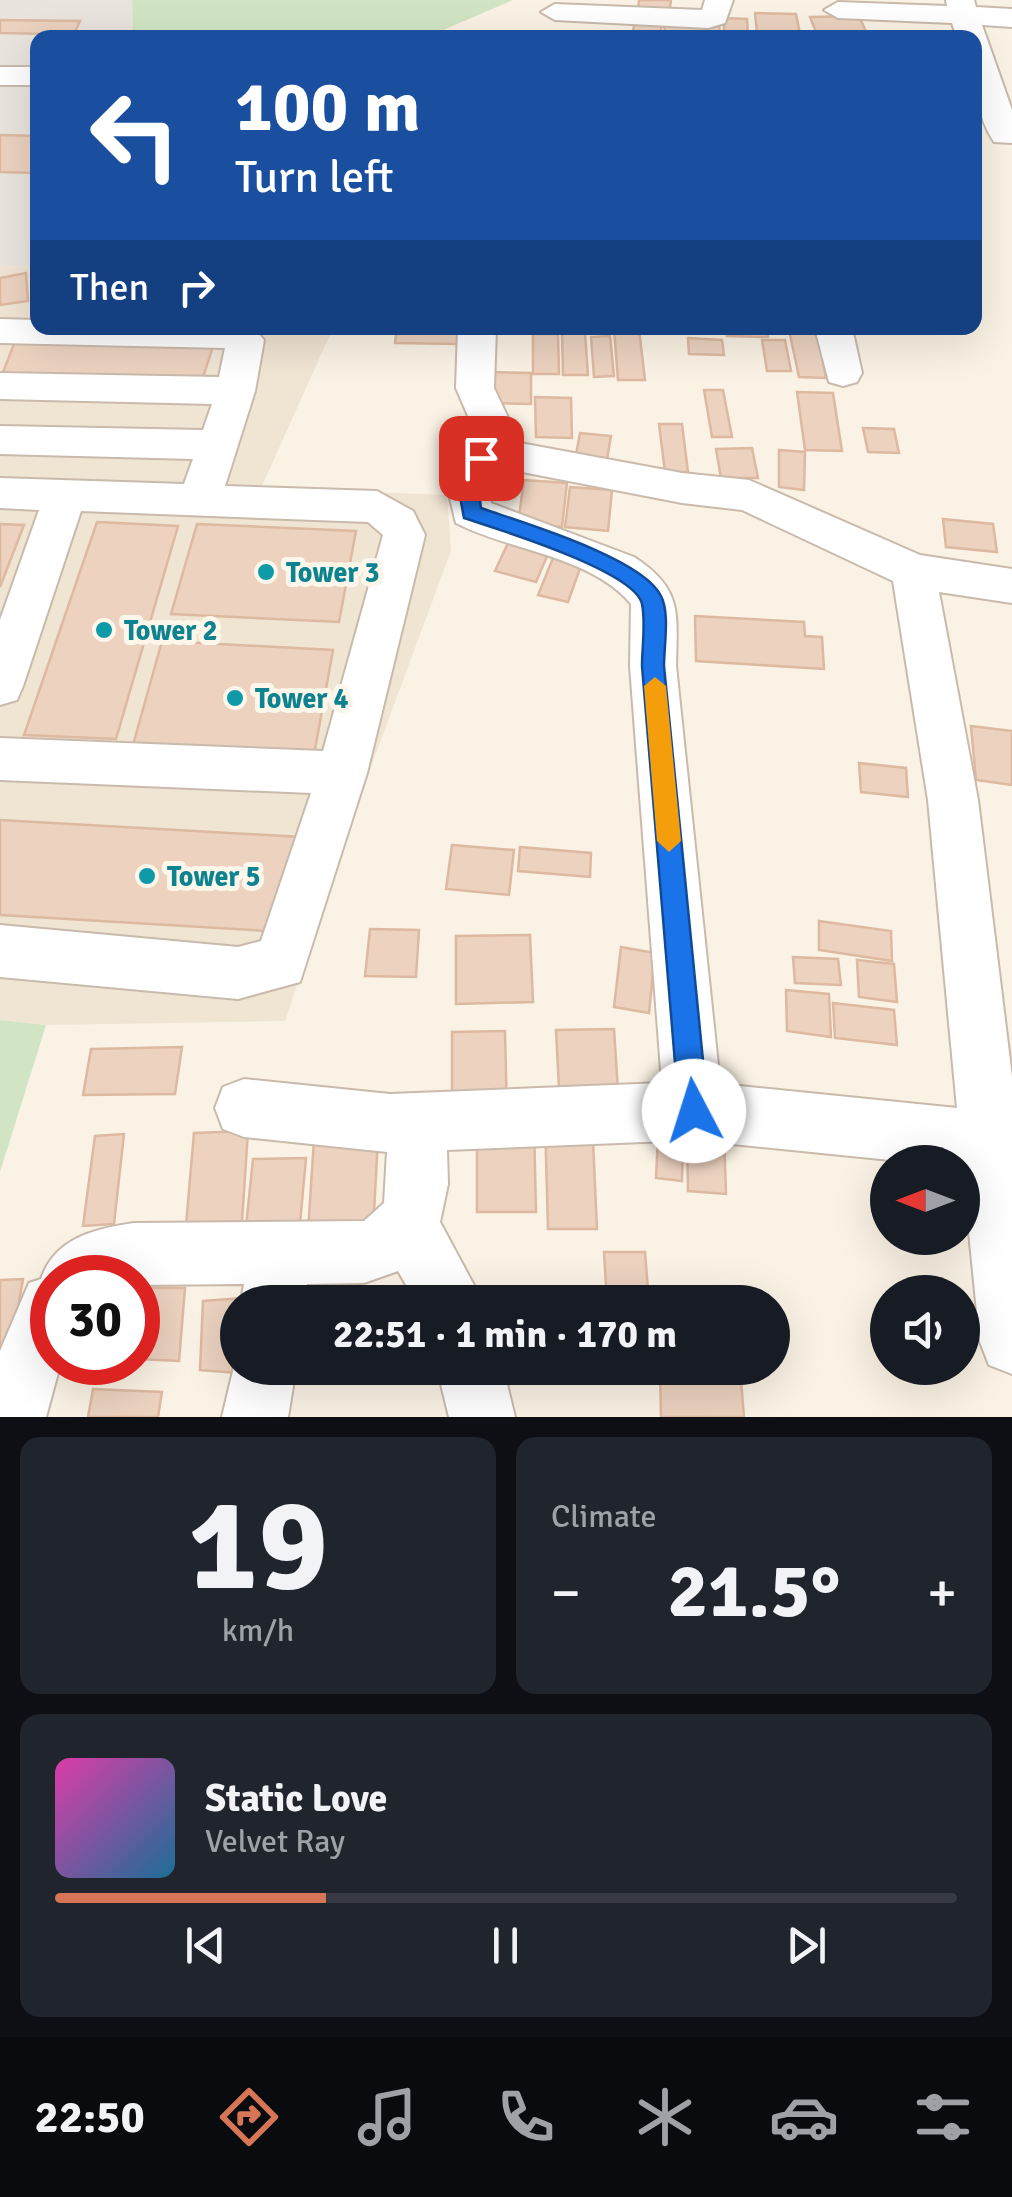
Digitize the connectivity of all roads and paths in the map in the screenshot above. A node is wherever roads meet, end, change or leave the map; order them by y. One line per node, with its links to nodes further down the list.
1 (719, 0): 3 (street)
2 (838, 10): 4 (street)
3 (555, 12)
4 (965, 18): 5 (street)
5 (1012, 18)
6 (982, 75): 9 (street)
7 (0, 76): 8 (street)
8 (30, 76)
9 (997, 134)
10 (0, 331): 11 (street)
11 (30, 332)
12 (193, 335): 17 (street)
13 (476, 335): 18 (street)
14 (836, 335): 15 (street)
15 (844, 374)
16 (0, 386): 17 (street)
17 (236, 391): 20 (street)
18 (494, 430): 24 (street); 31 (street)
19 (0, 440): 20 (street)
20 (218, 445): 23 (street)
21 (0, 494): 22 (street)
22 (64, 496): 23 (street); 26 (street)
23 (199, 502): 28 (street)
24 (913, 571): 25 (street); 33 (street)
25 (1012, 586)
26 (0, 686)
27 (0, 759): 28 (street)
28 (342, 773): 29 (street)
29 (0, 951)
30 (244, 1108): 32 (street)
31 (694, 1111): 32 (street); 33 (street)
32 (416, 1122): 34 (street)
33 (990, 1141): 38 (street)
34 (408, 1227): 36 (street); 37 (street)
35 (160, 1258): 36 (street)
36 (277, 1278)
37 (441, 1285)
38 (1012, 1342)
39 (30, 1358): 42 (street)
40 (260, 1385): 43 (street)
41 (474, 1385): 44 (street)
42 (14, 1417)
43 (255, 1417)
44 (482, 1417)

